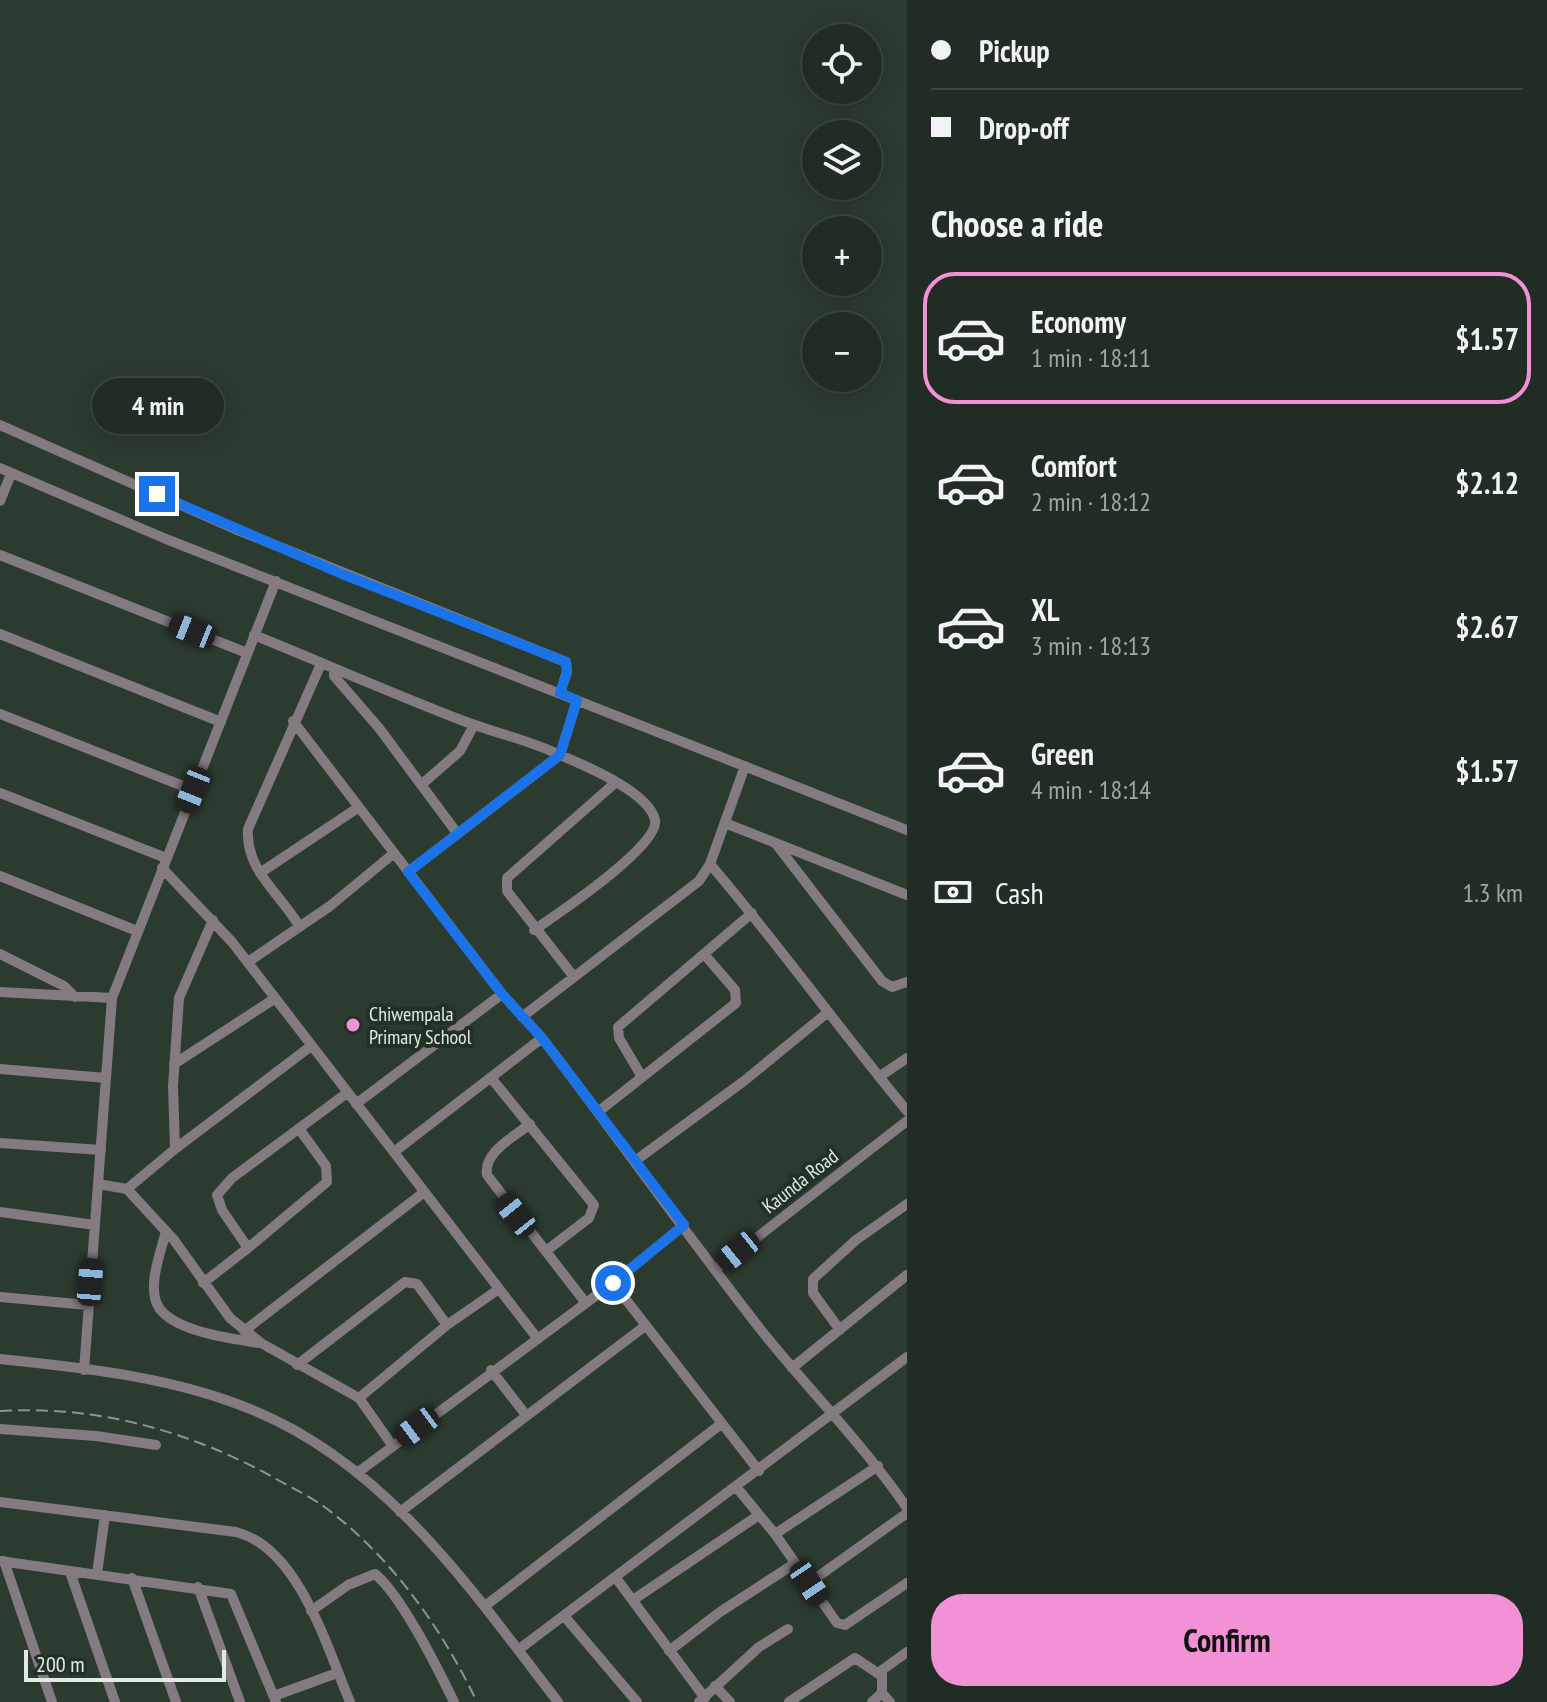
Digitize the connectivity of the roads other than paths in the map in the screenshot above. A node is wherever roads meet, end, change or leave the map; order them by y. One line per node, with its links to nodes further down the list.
1 (0, 425): 12 (street)
2 (0, 468): 3 (street)
3 (11, 474): 4 (street); 6 (street)
4 (0, 501)
5 (0, 555): 9 (street)
6 (276, 581): 8 (street); 12 (street)
7 (0, 634): 16 (street)
8 (254, 635): 9 (street); 10 (street)
9 (247, 653): 16 (street)
10 (321, 664): 11 (street); 15 (street)
11 (334, 669): 17 (street); 21 (street)
12 (560, 693): 13 (street)
13 (577, 700): 18 (street); 19 (street)
14 (0, 714): 22 (street)
15 (293, 721): 24 (street); 33 (street)
16 (221, 722): 22 (street)
17 (474, 725): 18 (street); 21 (street)
18 (560, 755): 20 (street); 27 (street)
19 (745, 766): 25 (street); 26 (street)
20 (615, 783): 39 (street); 39 (street)
21 (421, 785): 27 (street)
22 (193, 790): 30 (street)
23 (0, 793): 30 (street)
24 (359, 807): 29 (street); 33 (street)
25 (725, 823): 28 (street); 31 (street)
26 (907, 830)
27 (457, 833): 32 (street)
28 (776, 844): 35 (street); 45 (street)
29 (393, 854): 32 (street); 38 (street)
30 (164, 863): 37 (street); 40 (street)
31 (710, 864): 36 (street); 44 (street)
32 (408, 872): 47 (street)
33 (260, 873): 38 (street)
34 (0, 876): 40 (street)
35 (907, 895)
36 (752, 913): 42 (street); 51 (street)
37 (213, 920): 43 (street); 56 (street)
38 (299, 926): 43 (street)
39 (534, 930): 44 (street)
40 (137, 931): 49 (street)
41 (0, 954): 48 (street)
42 (704, 954): 58 (street); 58 (street)
43 (248, 962): 50 (street)
44 (574, 977): 52 (street)
45 (907, 982)
46 (0, 992): 48 (street)
47 (502, 994): 52 (street); 63 (street)
48 (75, 997): 49 (street)
49 (112, 998): 60 (street)
50 (274, 999): 54 (street); 56 (street)
51 (827, 1013): 59 (street); 73 (street)
52 (522, 1017): 53 (street)
53 (542, 1038): 61 (street); 65 (street)
54 (311, 1046): 62 (street); 70 (street)
55 (907, 1058): 59 (street)
56 (174, 1064): 70 (street)
57 (0, 1069): 60 (street)
58 (642, 1077): 65 (street)
59 (879, 1077): 64 (street)
60 (106, 1078): 71 (street)
61 (492, 1079): 67 (street); 72 (street)
62 (347, 1093): 63 (street); 68 (street)
63 (356, 1104): 72 (street)
64 (907, 1111)
65 (598, 1112): 73 (street)
66 (907, 1121): 84 (street, Kaunda Road)
67 (530, 1124): 83 (street); 83 (street)
68 (300, 1130): 82 (street); 82 (street)
69 (0, 1143): 71 (street)
70 (175, 1149): 75 (street)
71 (101, 1150): 74 (street)
72 (394, 1152): 76 (street)
73 (635, 1161): 80 (street)
74 (98, 1184): 75 (street); 79 (street)
75 (127, 1189): 81 (street)
76 (423, 1193): 88 (street); 95 (street)
77 (905, 1208): 94 (street)
78 (0, 1212): 79 (street)
79 (95, 1225): 91 (street)
80 (684, 1225): 84 (street); 87 (street)
81 (166, 1231): 86 (street); 97 (street)
82 (248, 1248): 86 (street)
83 (546, 1251): 90 (street)
84 (715, 1270): 101 (street)
85 (907, 1275): 94 (street)
86 (203, 1283): 95 (street)
87 (613, 1283): 90 (street); 93 (street)
88 (499, 1289): 92 (street); 96 (street)
89 (0, 1297): 91 (street)
90 (585, 1302): 96 (street)
91 (88, 1305): 102 (street)
92 (447, 1325): 100 (street); 104 (street)
93 (645, 1326): 105 (street); 107 (street)
94 (840, 1330): 101 (street)
95 (244, 1331): 97 (street)
96 (537, 1338): 103 (street)
97 (261, 1343): 100 (street)
98 (907, 1357): 106 (street)
99 (0, 1359): 102 (street)
100 (297, 1365): 104 (street)
101 (792, 1368): 106 (street)
102 (84, 1370): 113 (street)
103 (491, 1370): 105 (street); 110 (street)
104 (359, 1398): 110 (street)
105 (526, 1415): 117 (street)
106 (831, 1415): 111 (street); 112 (street)
107 (721, 1424): 112 (street); 131 (street)
108 (0, 1429): 109 (street)
109 (156, 1445)
110 (392, 1445): 113 (street)
111 (878, 1466): 116 (street); 120 (street)
112 (759, 1471): 114 (street)
113 (357, 1473): 117 (street)
114 (737, 1488): 119 (street); 126 (street)
115 (0, 1502): 118 (street)
116 (907, 1511): 127 (street)
117 (400, 1512): 131 (street)
118 (105, 1515): 124 (street); 132 (street)
119 (759, 1515): 120 (street); 130 (street)
120 (775, 1534): 122 (street)
121 (2, 1561): 123 (street); 144 (street)
122 (794, 1564): 127 (street); 136 (street)
123 (70, 1572): 124 (street); 145 (street)
124 (97, 1574): 125 (street)
125 (132, 1578): 129 (street); 146 (street)
126 (616, 1578): 130 (street); 133 (street)
127 (809, 1583): 128 (street)
128 (907, 1583)
129 (198, 1587): 142 (street); 147 (street)
130 (633, 1600): 136 (street)
131 (485, 1606): 135 (street)
132 (311, 1611): 138 (street); 149 (street)
133 (565, 1617): 135 (street); 151 (street)
134 (788, 1629): 140 (street)
135 (518, 1650): 150 (street)
136 (669, 1651): 143 (street)
137 (907, 1652): 139 (street)
138 (337, 1673): 142 (street); 148 (street)
139 (879, 1674): 141 (street); 153 (street)
140 (715, 1686): 143 (street); 152 (street)
141 (882, 1693): 154 (street); 155 (street)
142 (275, 1699)
143 (702, 1700)
144 (52, 1702)
145 (115, 1702)
146 (176, 1702)
147 (240, 1702)
148 (350, 1702)
149 (454, 1702)
150 (558, 1702)
151 (637, 1702)
152 (730, 1702)
153 (789, 1702)
154 (872, 1702)
155 (890, 1702)

